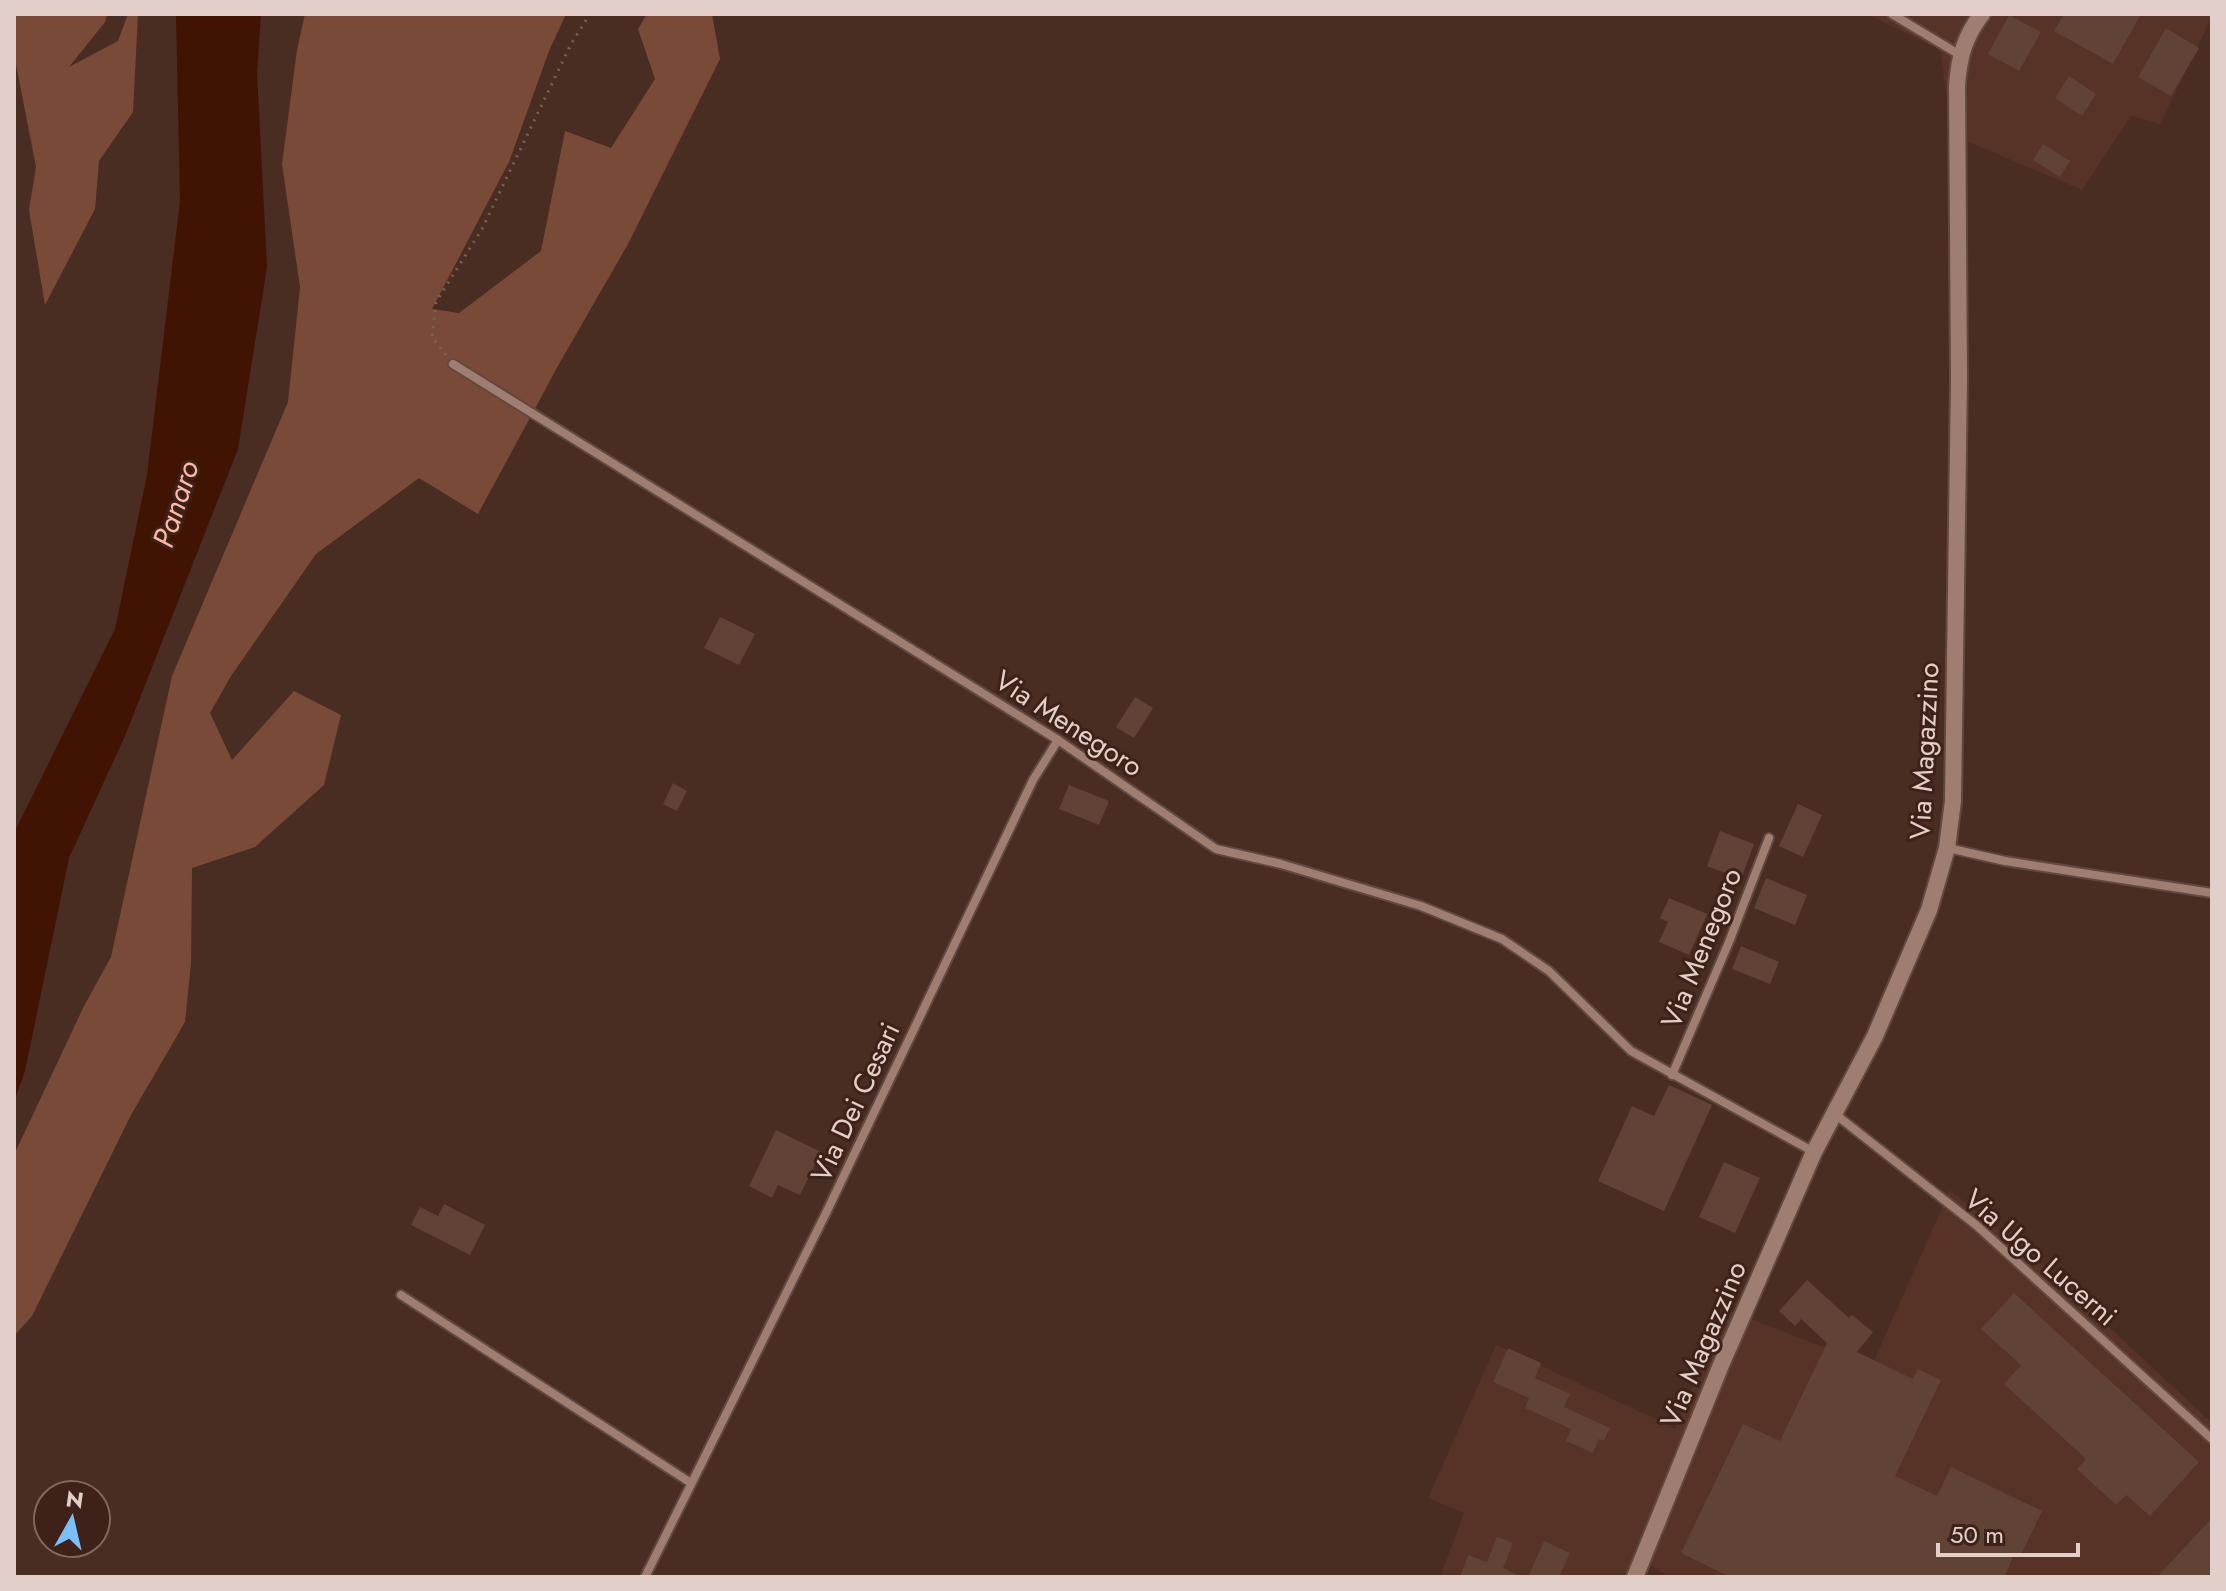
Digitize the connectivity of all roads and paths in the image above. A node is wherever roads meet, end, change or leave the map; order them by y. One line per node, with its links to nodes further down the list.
1 (590, 14): 5 (path)
2 (1892, 14): 4 (street)
3 (1982, 14): 4 (main road, Via Magazzino)
4 (1960, 55): 8 (main road, Via Magazzino)
5 (453, 364): 6 (street, Via Menegoro)
6 (1058, 740): 10 (street, Via Menegoro); 15 (street, Via Dei Cesari)
7 (1769, 838): 10 (street, Via Menegoro)
8 (1947, 848): 9 (street); 11 (main road, Via Magazzino)
9 (2212, 893)
10 (1672, 1075): 12 (street, Via Menegoro)
11 (1835, 1114): 12 (main road, Via Magazzino); 14 (street, Via Ugo Lucerni)
12 (1814, 1152): 17 (main road, Via Magazzino)
13 (401, 1295): 15 (street)
14 (2212, 1439)
15 (691, 1483): 16 (street, Via Dei Cesari)
16 (645, 1577)
17 (1635, 1577)

